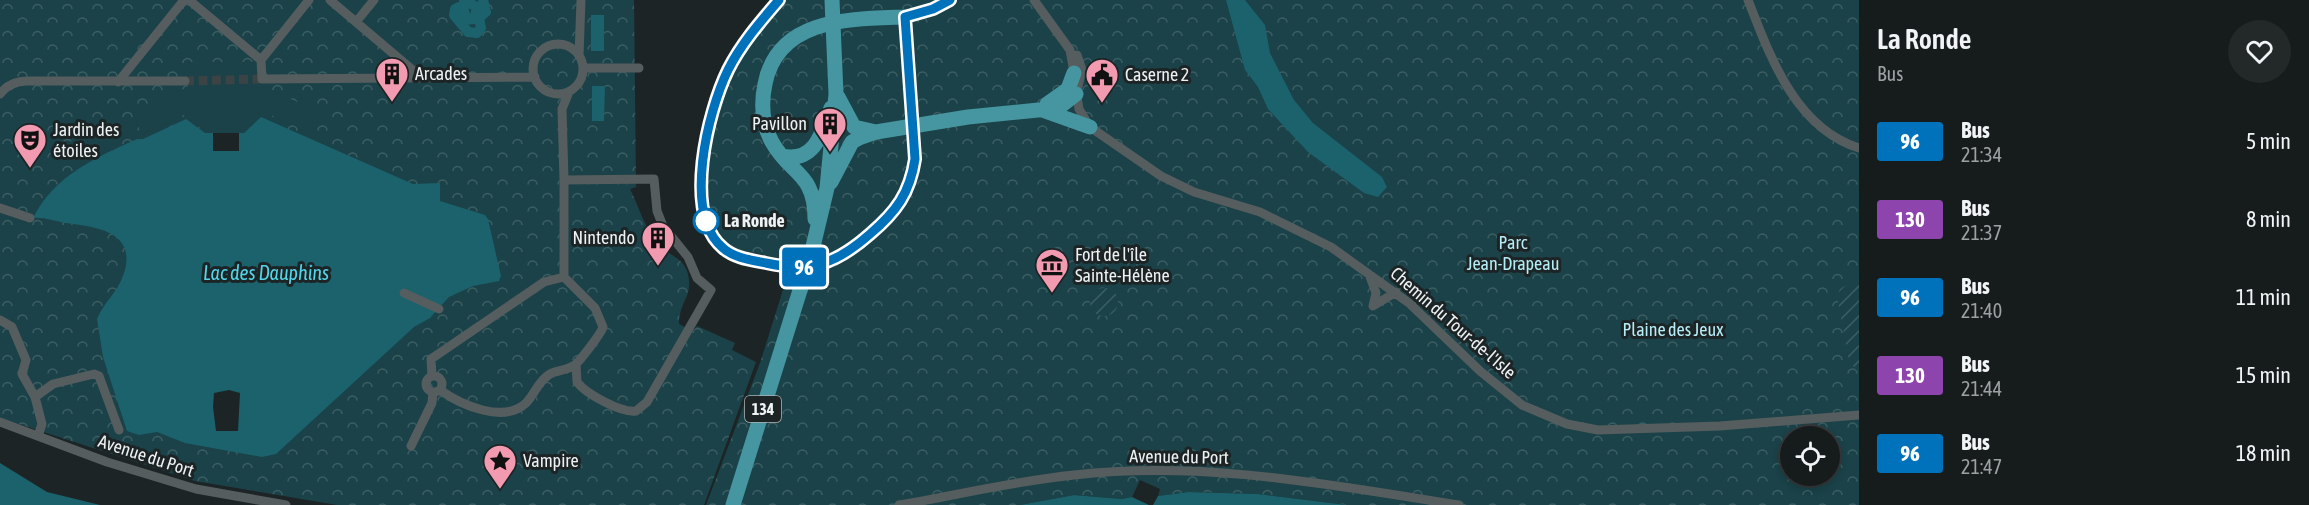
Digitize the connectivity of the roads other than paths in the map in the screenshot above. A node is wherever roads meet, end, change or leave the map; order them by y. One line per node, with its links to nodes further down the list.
1 (186, 0): 15 (street); 22 (street)
2 (309, 0): 15 (street)
3 (330, 0): 12 (street)
4 (374, 0): 12 (street)
5 (581, 0): 14 (street)
6 (779, 0): 11 (street)
7 (832, 0): 25 (main road, 134)
8 (950, 0): 11 (street)
9 (1748, 0): 30 (street)
10 (1033, 1): 13 (street, Chemin du Tour-de-l'Isle)
11 (905, 17): 31 (main road)
12 (356, 22): 20 (street)
13 (1070, 50): 18 (street, Chemin du Tour-de-l'Isle); 26 (street)
14 (579, 56): 17 (street); 19 (street)
15 (261, 60): 20 (street)
16 (639, 68): 17 (street)
17 (583, 69): 23 (street)
18 (1074, 73): 26 (street, Chemin du Tour-de-l'Isle); 27 (main road)
19 (535, 77): 20 (street); 23 (street)
20 (422, 78)
21 (185, 81): 22 (street)
22 (118, 82): 24 (street)
23 (569, 92): 32 (street)
24 (0, 94)
25 (836, 94): 29 (main road); 31 (main road); 33 (main road, 134)
26 (1076, 94): 27 (main road); 28 (street, Chemin du Tour-de-l'Isle)
27 (1036, 109): 28 (main road); 29 (main road)
28 (1090, 127): 37 (street, Chemin du Tour-de-l'Isle)
29 (876, 132): 33 (main road)
30 (1859, 148)
31 (782, 156): 36 (main road)
32 (564, 180): 38 (street); 43 (street)
33 (827, 188): 36 (main road, 134)
34 (0, 208): 35 (street)
35 (30, 218)
36 (815, 240): 52 (main road, 134)
37 (1368, 273): 39 (street, Chemin du Tour-de-l'Isle); 39 (street)
38 (564, 277): 43 (street); 44 (street)
39 (1396, 292): 46 (street, Chemin du Tour-de-l'Isle)
40 (404, 293): 41 (street)
41 (439, 309)
42 (0, 320): 45 (street)
43 (576, 364): 44 (street)
44 (436, 391): 50 (street)
45 (35, 397): 48 (street); 49 (street)
46 (1859, 415)
47 (0, 422): 49 (street, Avenue du Port)
48 (119, 430)
49 (38, 436): 51 (street, Avenue du Port)
50 (411, 446)
51 (286, 505)
52 (734, 505)
53 (899, 505): 54 (street, Avenue du Port)
54 (1459, 505)

